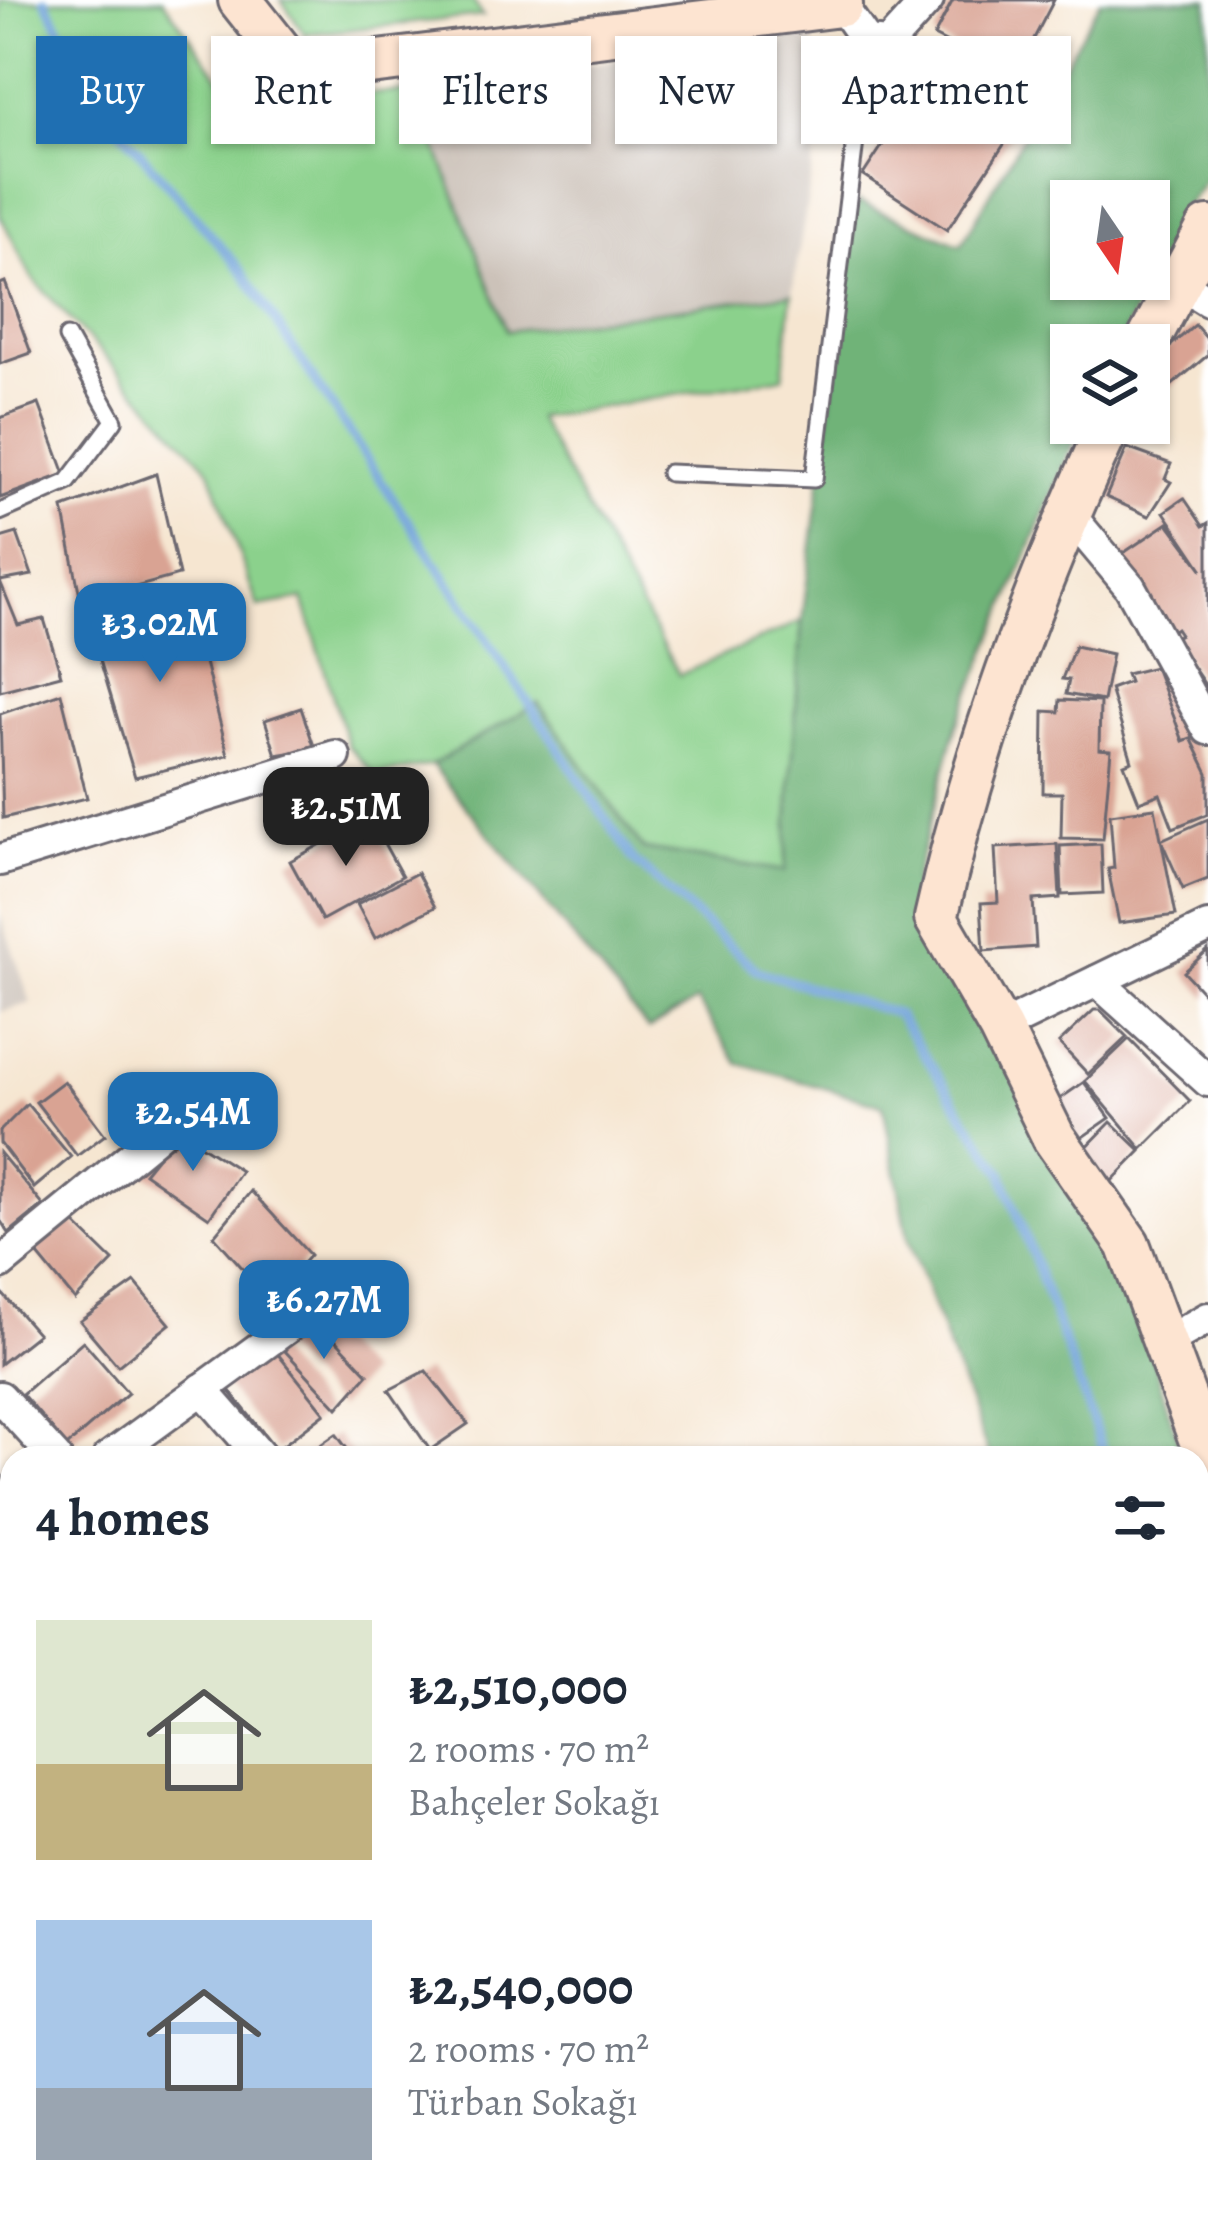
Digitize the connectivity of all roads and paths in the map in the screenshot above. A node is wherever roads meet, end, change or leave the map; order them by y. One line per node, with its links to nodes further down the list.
1 (240, 0): 3 (street)
2 (928, 0): 5 (street)
3 (840, 3): 4 (street)
4 (863, 36)
5 (895, 36)
6 (855, 144): 12 (lane)
7 (1208, 228): 8 (street)
8 (1192, 291): 9 (street)
9 (1164, 324)
10 (67, 337): 13 (lane)
11 (1100, 444): 14 (street)
12 (669, 473)
13 (0, 512)
14 (1068, 513): 15 (street); 20 (street)
15 (1208, 729)
16 (335, 756): 17 (street)
17 (0, 860)
18 (1208, 927): 19 (street)
19 (1097, 982): 20 (street); 21 (street)
20 (1000, 1028): 26 (street)
21 (1208, 1081)
22 (183, 1114): 23 (street)
23 (0, 1264)
24 (343, 1287): 27 (street)
25 (1208, 1318): 26 (street)
26 (1168, 1341): 32 (street)
27 (202, 1389): 30 (street); 31 (street)
28 (0, 1396): 29 (street)
29 (45, 1446)
30 (124, 1446)
31 (252, 1446)
32 (1201, 1446)

